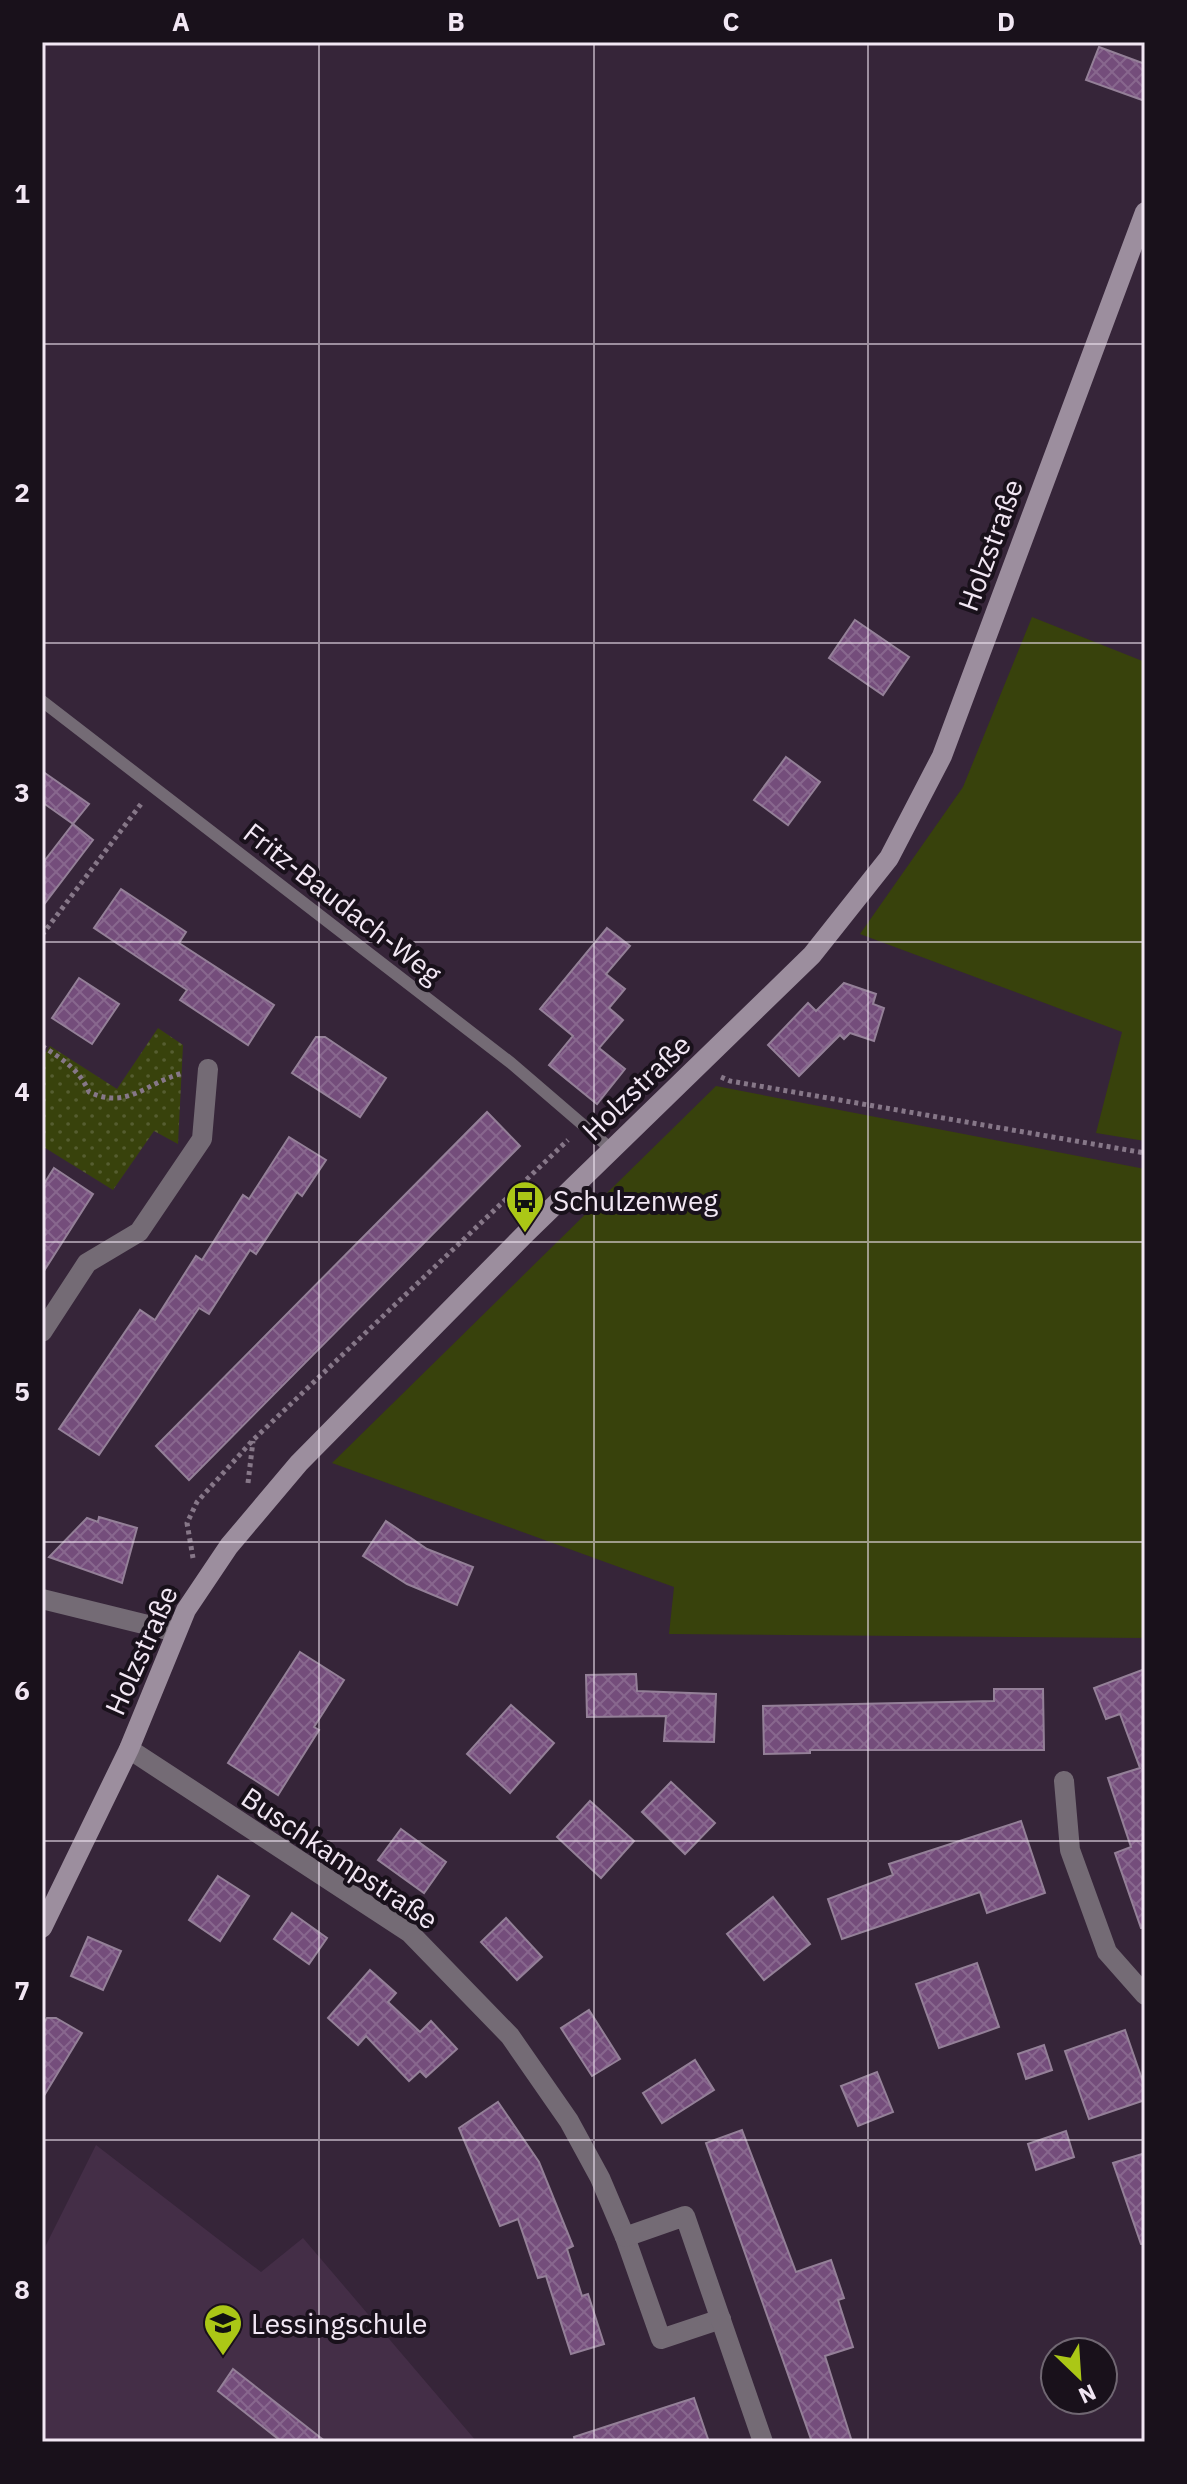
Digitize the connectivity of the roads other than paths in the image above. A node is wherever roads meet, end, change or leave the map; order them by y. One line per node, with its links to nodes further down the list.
1 (1145, 212): 4 (street, Holzstraße)
2 (42, 701): 4 (lane, Fritz-Baudach-Weg)
3 (208, 1069): 5 (street)
4 (611, 1149): 7 (street, Holzstraße)
5 (42, 1332)
6 (42, 1599): 7 (street)
7 (176, 1632): 8 (street, Holzstraße)
8 (129, 1749): 10 (street, Holzstraße); 12 (street, Buschkampstraße)
9 (1064, 1781): 11 (street)
10 (42, 1928)
11 (1145, 1995)
12 (625, 2237): 13 (street, Buschkampstraße); 13 (street)
13 (721, 2319): 14 (street)
14 (763, 2442)

